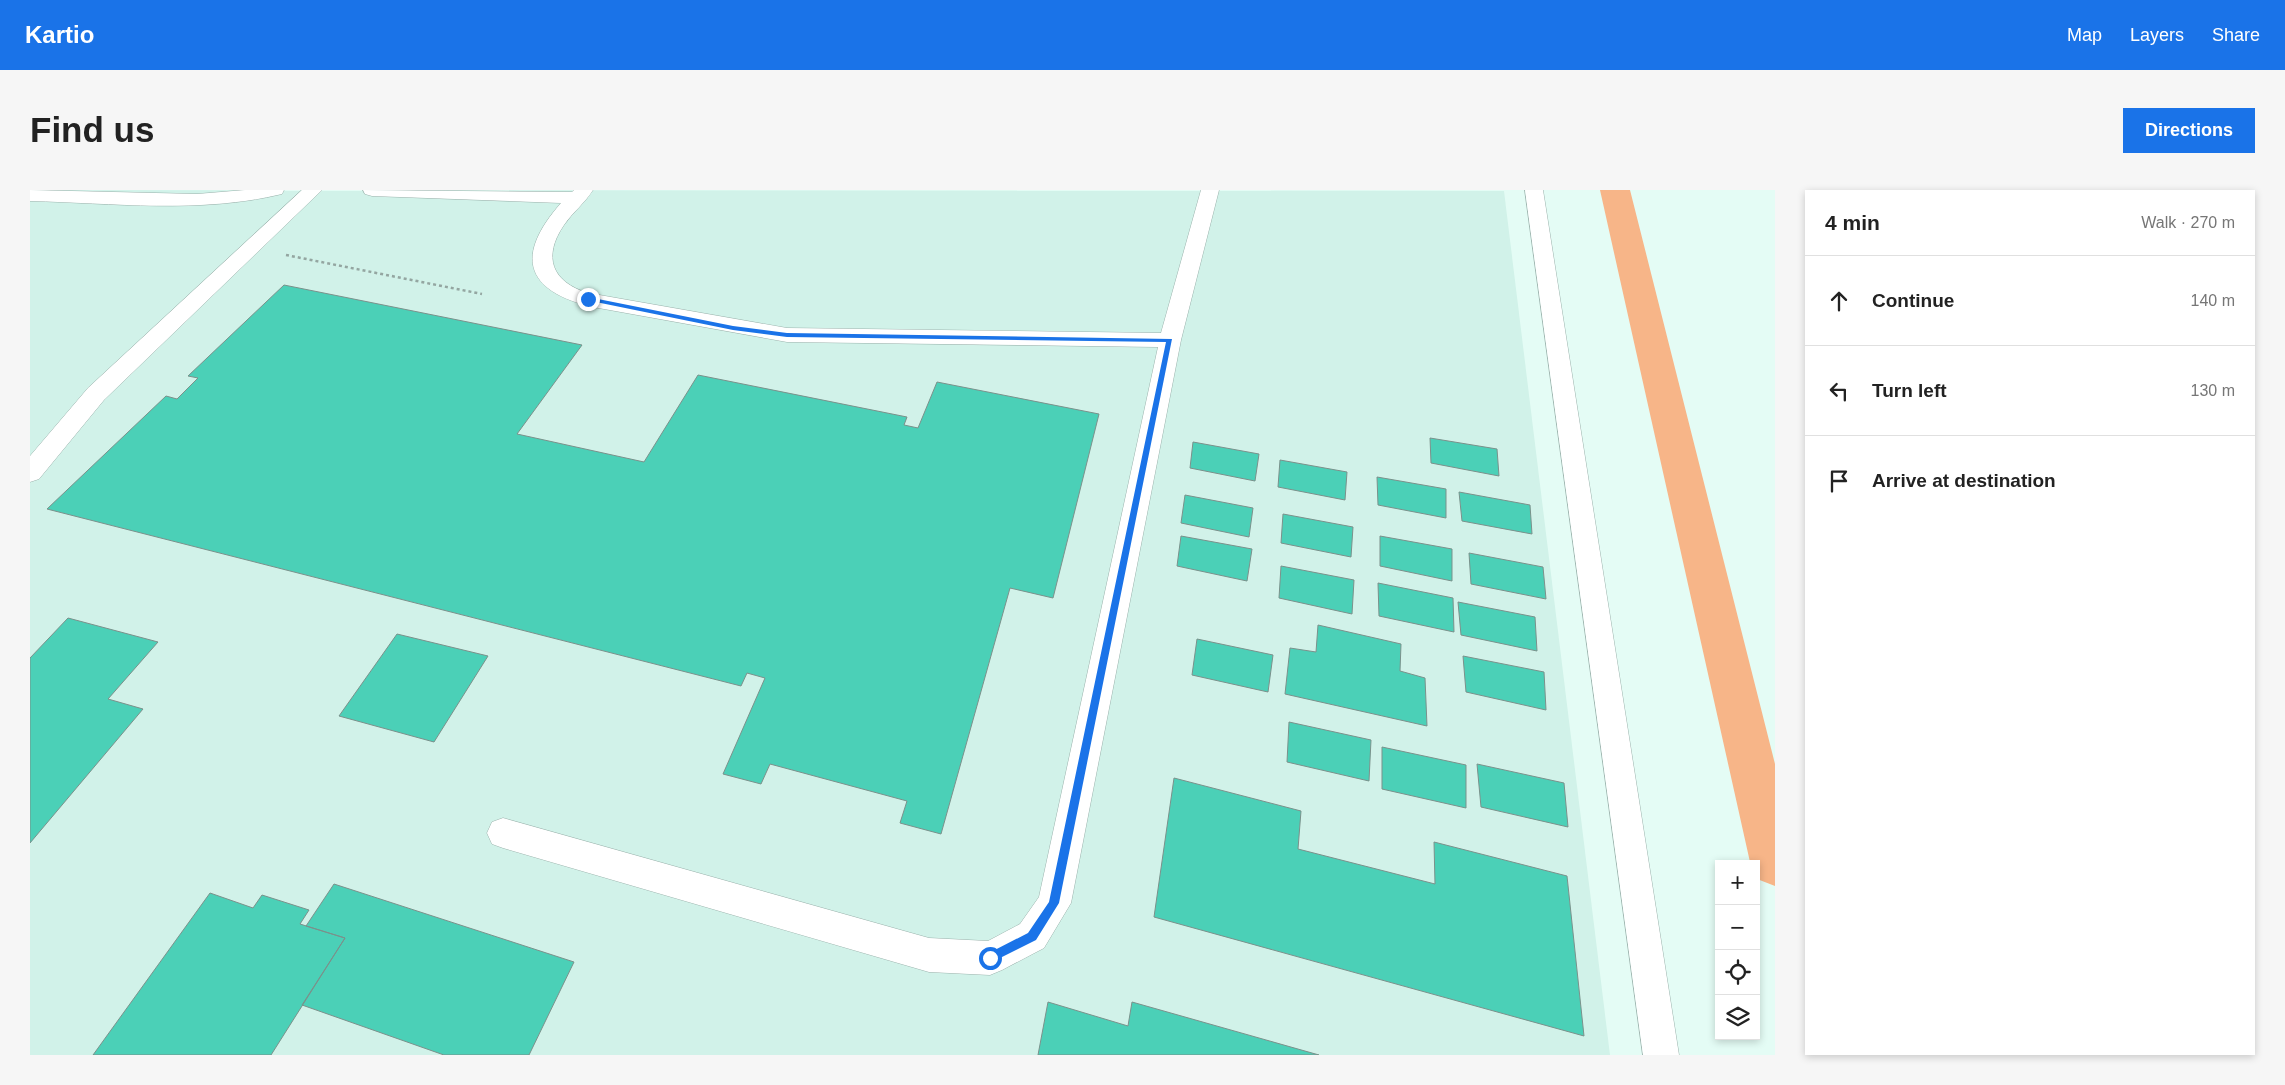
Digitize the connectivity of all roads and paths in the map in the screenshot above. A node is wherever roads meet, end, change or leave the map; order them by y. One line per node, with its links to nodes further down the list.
1 (178, 190): 9 (lane)
2 (275, 190): 9 (lane)
3 (313, 190): 13 (lane)
4 (372, 190): 7 (lane)
5 (1210, 190): 12 (lane)
6 (1534, 190): 15 (lane)
7 (581, 194): 12 (lane)
8 (30, 195): 9 (lane)
9 (157, 197)
10 (278, 253): 11 (path)
11 (482, 294)
12 (1170, 340): 14 (lane)
13 (30, 473)
14 (503, 833)
15 (1661, 1055)

